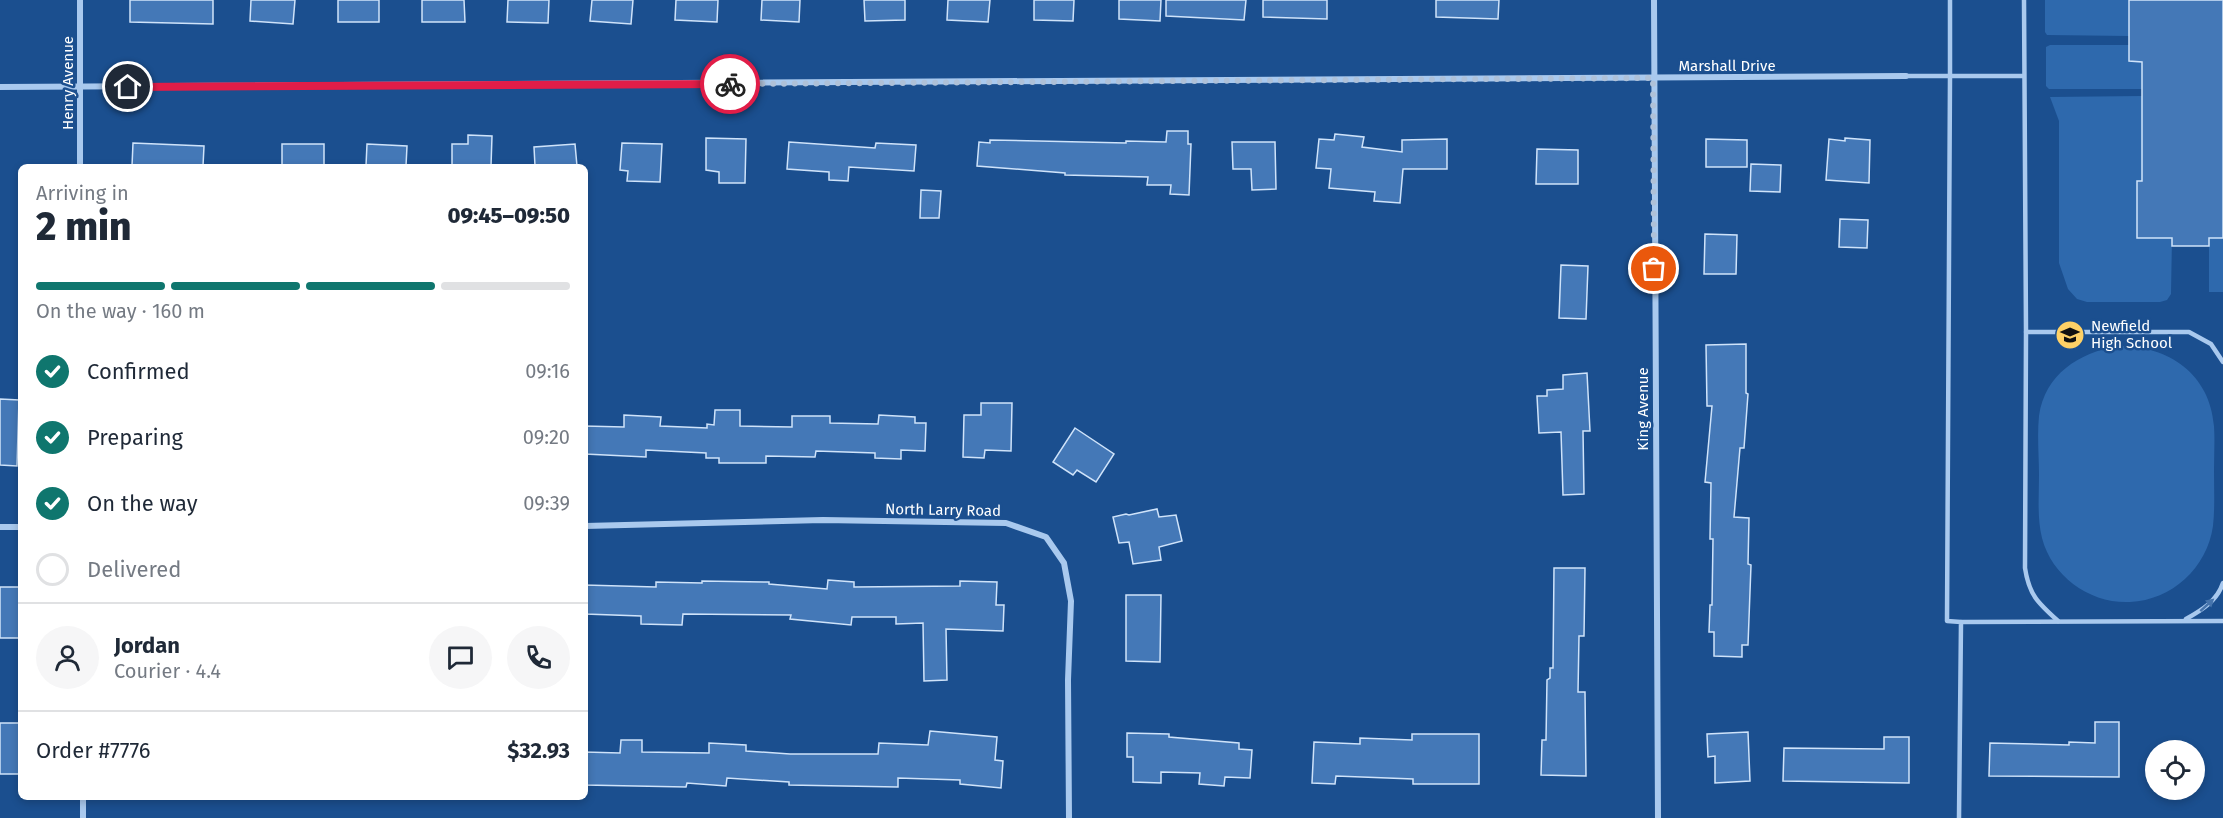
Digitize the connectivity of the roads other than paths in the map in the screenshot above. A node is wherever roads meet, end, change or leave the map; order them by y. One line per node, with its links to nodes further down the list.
1 (80, 0): 10 (street, Henry Avenue)
2 (1654, 0): 8 (street, King Avenue)
3 (1950, 0): 6 (lane)
4 (2024, 0): 7 (lane)
5 (1906, 76): 6 (lane); 8 (street, Marshall Drive)
6 (1950, 76): 7 (lane); 18 (lane)
7 (2023, 76): 12 (lane)
8 (1653, 78): 10 (street, Marshall Drive); 25 (street, King Avenue)
9 (0, 87): 10 (street, Marshall Drive)
10 (80, 87): 11 (street, Henry Avenue)
11 (80, 164)
12 (2026, 332): 13 (lane); 19 (lane)
13 (2223, 362)
14 (588, 526): 24 (street, North Larry Road)
15 (0, 527): 16 (street)
16 (18, 527)
17 (2223, 583): 20 (lane, one-way to 17)
18 (1961, 621): 19 (lane); 26 (lane)
19 (2058, 621): 20 (lane)
20 (2184, 621): 21 (lane)
21 (2223, 621)
22 (83, 800): 23 (street)
23 (83, 818)
24 (1069, 818)
25 (1658, 818)
26 (1959, 818)

